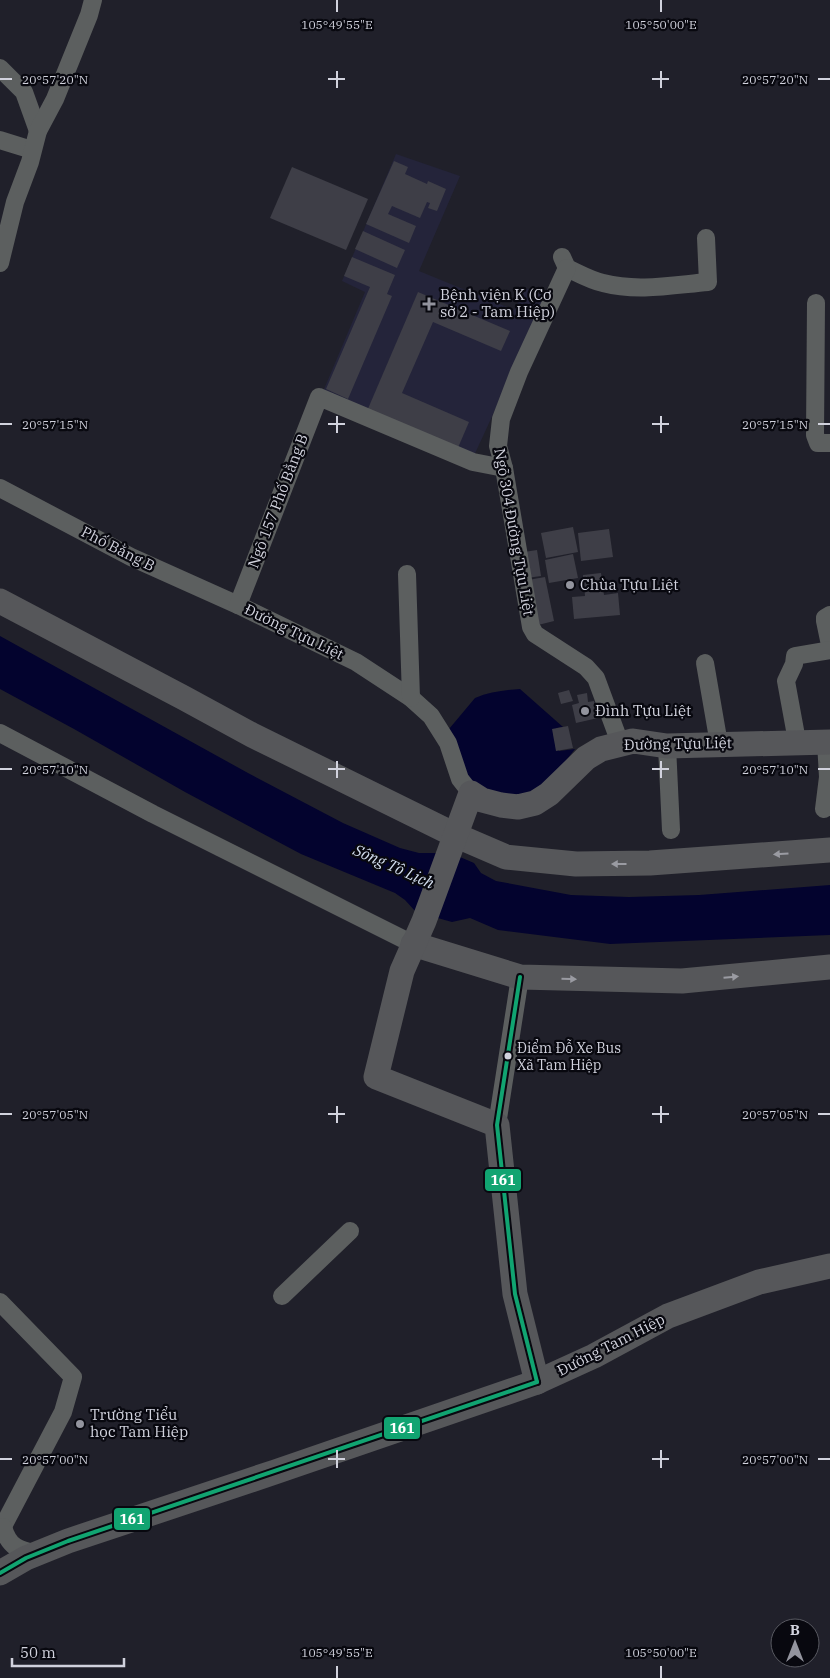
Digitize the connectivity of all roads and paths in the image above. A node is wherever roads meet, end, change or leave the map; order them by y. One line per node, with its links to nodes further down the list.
1 (93, 0): 3 (street)
2 (0, 68): 3 (street)
3 (38, 131): 5 (street)
4 (0, 140): 5 (street)
5 (32, 150): 7 (street)
6 (706, 238): 10 (street, Ngõ 304 Đường Tựu Liệt)
7 (0, 263)
8 (816, 303): 9 (street)
9 (830, 443)
10 (504, 468): 14 (street, Ngõ 157 Phố Bằng B); 23 (street, Ngõ 304 Đường Tựu Liệt)
11 (0, 488): 14 (street, Phố Bằng B)
12 (407, 574): 19 (street)
13 (0, 601): 29 (street)
14 (238, 605): 19 (street, Đường Tựu Liệt)
15 (830, 615): 16 (street)
16 (830, 645)
17 (830, 650): 21 (street)
18 (705, 663): 24 (street)
19 (411, 698): 26 (street, Đường Tựu Liệt)
20 (0, 733): 31 (street)
21 (797, 741): 22 (street, Đường Tựu Liệt); 24 (street, Đường Tựu Liệt)
22 (828, 742): 27 (street)
23 (620, 743): 25 (street, Đường Tựu Liệt); 26 (street, Đường Tựu Liệt)
24 (719, 744): 25 (street, Đường Tựu Liệt)
25 (667, 746): 28 (street)
26 (471, 793): 29 (street)
27 (824, 809)
28 (671, 830)
29 (452, 844): 30 (street, one-way to 29); 31 (street)
30 (830, 850)
31 (414, 944): 33 (street); 34 (street)
32 (830, 967): 33 (street, one-way to 32)
33 (520, 977): 34 (street)
34 (497, 1125): 39 (street)
35 (350, 1232): 37 (street)
36 (830, 1266): 39 (street, Đường Tam Hiệp)
37 (282, 1296)
38 (0, 1302): 40 (street)
39 (537, 1382): 41 (street, Đường Tam Hiệp)
40 (2, 1530): 41 (street)
41 (37, 1554): 42 (street, Đường Tam Hiệp)
42 (0, 1573)

